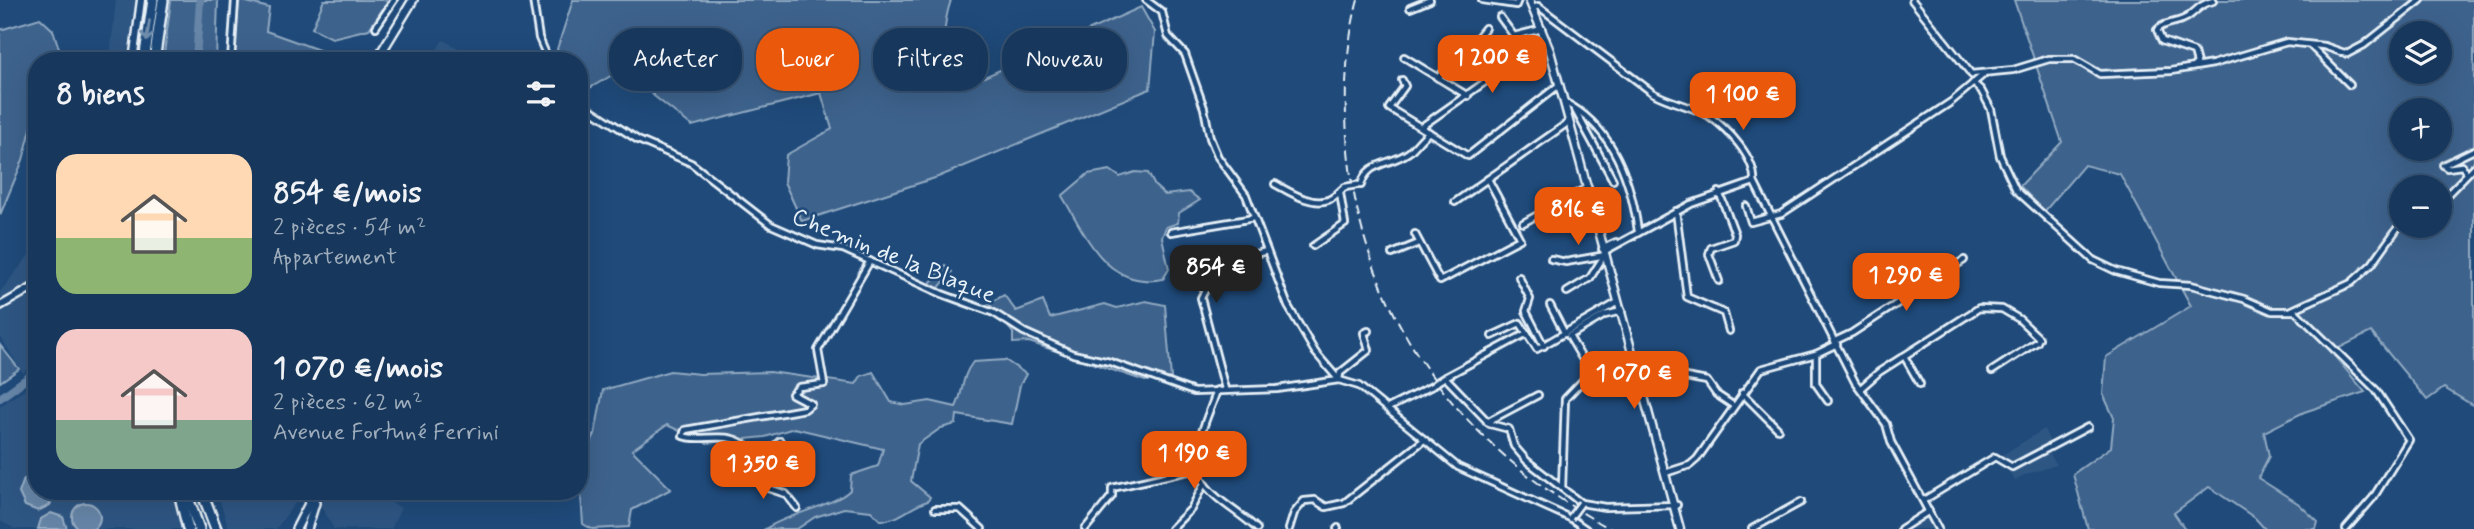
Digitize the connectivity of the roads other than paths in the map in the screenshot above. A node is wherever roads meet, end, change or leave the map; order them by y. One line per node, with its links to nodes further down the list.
1 (141, 0): 24 (main road)
2 (153, 0): 25 (highway, one-way to 25)
3 (163, 0): 26 (highway)
4 (235, 0): 27 (street)
5 (394, 0): 19 (street)
6 (413, 0): 28 (main road)
7 (533, 0): 29 (street)
8 (1146, 0): 63 (street)
9 (1430, 0): 16 (street)
10 (1482, 0): 11 (street)
11 (1518, 0)
12 (1529, 0): 17 (main road)
13 (1912, 0): 34 (street)
14 (2421, 0): 23 (street)
15 (2213, 1): 32 (street)
16 (1410, 8)
17 (1534, 8): 21 (main road); 53 (street)
18 (1500, 17): 21 (street)
19 (376, 27)
20 (1485, 28): 30 (street)
21 (1543, 29): 22 (main road)
22 (1546, 39): 35 (street); 39 (main road)
23 (2310, 45): 32 (street); 40 (street)
24 (134, 52)
25 (145, 52)
26 (155, 52)
27 (232, 52)
28 (379, 52)
29 (545, 52)
30 (1465, 53): 35 (street); 36 (street)
31 (1404, 57): 36 (street)
32 (2193, 68): 33 (street)
33 (1986, 73): 34 (street); 38 (street)
34 (1971, 74): 38 (street)
35 (1498, 75): 41 (street)
36 (1438, 78): 41 (street)
37 (1402, 80): 46 (street)
38 (1973, 83): 62 (street); 84 (street)
39 (1559, 85): 42 (main road); 47 (street)
40 (2350, 85)
41 (1468, 96): 46 (street)
42 (1564, 102): 43 (street); 45 (main road)
43 (1574, 107): 52 (street); 65 (street)
44 (588, 108): 76 (street, Chemin de la Blaque)
45 (1569, 122): 51 (street); 55 (main road)
46 (1421, 127): 47 (street)
47 (1429, 132): 58 (street, bridge)
48 (2474, 150): 50 (street)
49 (2474, 167): 50 (street)
50 (2467, 173): 56 (street)
51 (1488, 179): 59 (street); 69 (street)
52 (1612, 180)
53 (1754, 182): 57 (street); 62 (street)
54 (1275, 184): 58 (street)
55 (1588, 188): 64 (street); 72 (main road)
56 (2452, 189)
57 (1719, 192): 61 (street); 78 (street)
58 (1340, 193): 70 (street)
59 (1455, 202)
60 (1746, 206): 62 (street)
61 (1676, 211): 65 (street); 87 (street)
62 (1772, 215): 91 (street)
63 (1255, 218): 66 (street); 71 (street)
64 (1523, 223)
65 (1638, 231): 72 (street)
66 (1171, 232)
67 (1415, 234): 69 (street)
68 (2390, 238): 84 (street)
69 (1419, 243): 73 (street)
70 (1313, 246)
71 (1267, 251): 100 (street); 103 (street)
72 (1605, 251): 74 (street); 80 (street); 81 (main road)
73 (1392, 254)
74 (1552, 259)
75 (1964, 260): 91 (street)
76 (870, 261): 104 (street, Chemin de la Blaque); 117 (street)
77 (1518, 277): 92 (street)
78 (1720, 281)
79 (28, 290): 83 (main road)
80 (1567, 292)
81 (1619, 301): 85 (main road); 89 (street)
82 (1550, 305): 89 (street)
83 (0, 306)
84 (2291, 310): 150 (street)
85 (1621, 311): 95 (street); 116 (main road)
86 (1368, 331): 100 (street)
87 (1729, 331)
88 (1527, 333): 90 (street); 92 (street); 99 (street)
89 (1565, 334): 92 (street)
90 (1492, 336)
91 (1836, 343): 93 (street); 102 (street)
92 (1544, 346)
93 (1816, 354): 105 (street); 107 (street)
94 (1904, 356): 96 (street); 101 (street); 102 (street)
95 (1583, 360)
96 (1992, 371)
97 (1589, 374): 119 (street)
98 (1656, 377): 108 (street)
99 (1443, 378): 109 (street, bridge); 110 (street)
100 (1339, 380): 103 (street, Chemin de la Blaque); 109 (street)
101 (1920, 384)
102 (1861, 388): 126 (street)
103 (1225, 389): 104 (street, Chemin de la Blaque)
104 (1217, 390): 115 (street)
105 (1742, 393): 108 (street); 112 (street)
106 (1538, 395): 110 (street)
107 (1828, 401)
108 (1734, 406): 116 (street)
109 (1388, 408): 113 (street)
110 (1487, 422): 119 (street)
111 (2088, 427): 126 (street)
112 (1778, 429)
113 (1424, 440): 133 (street); 144 (street)
114 (780, 441): 117 (street)
115 (1197, 469): 118 (street); 141 (street)
116 (1666, 473): 129 (main road)
117 (763, 475): 130 (street)
118 (1204, 484): 142 (street); 143 (street)
119 (1562, 489): 128 (street)
120 (181, 500): 134 (highway)
121 (189, 500): 135 (highway)
122 (202, 500): 136 (highway)
123 (203, 500): 137 (highway)
124 (312, 500): 138 (main road)
125 (315, 500): 139 (main road)
126 (1924, 500): 132 (street)
127 (1801, 502): 147 (street)
128 (1580, 503): 129 (street); 133 (street, bridge)
129 (1675, 506): 146 (main road)
130 (797, 508)
131 (935, 509): 140 (street)
132 (1929, 511): 148 (street); 149 (street)
133 (1570, 518): 145 (street)
134 (188, 529)
135 (198, 529)
136 (210, 529)
137 (216, 529)
138 (296, 529)
139 (306, 529)
140 (982, 529)
141 (1086, 529)
142 (1171, 529)
143 (1257, 529)
144 (1289, 529)
145 (1586, 529)
146 (1682, 529)
147 (1752, 529)
148 (1901, 529)
149 (1938, 529)
150 (2346, 529)

